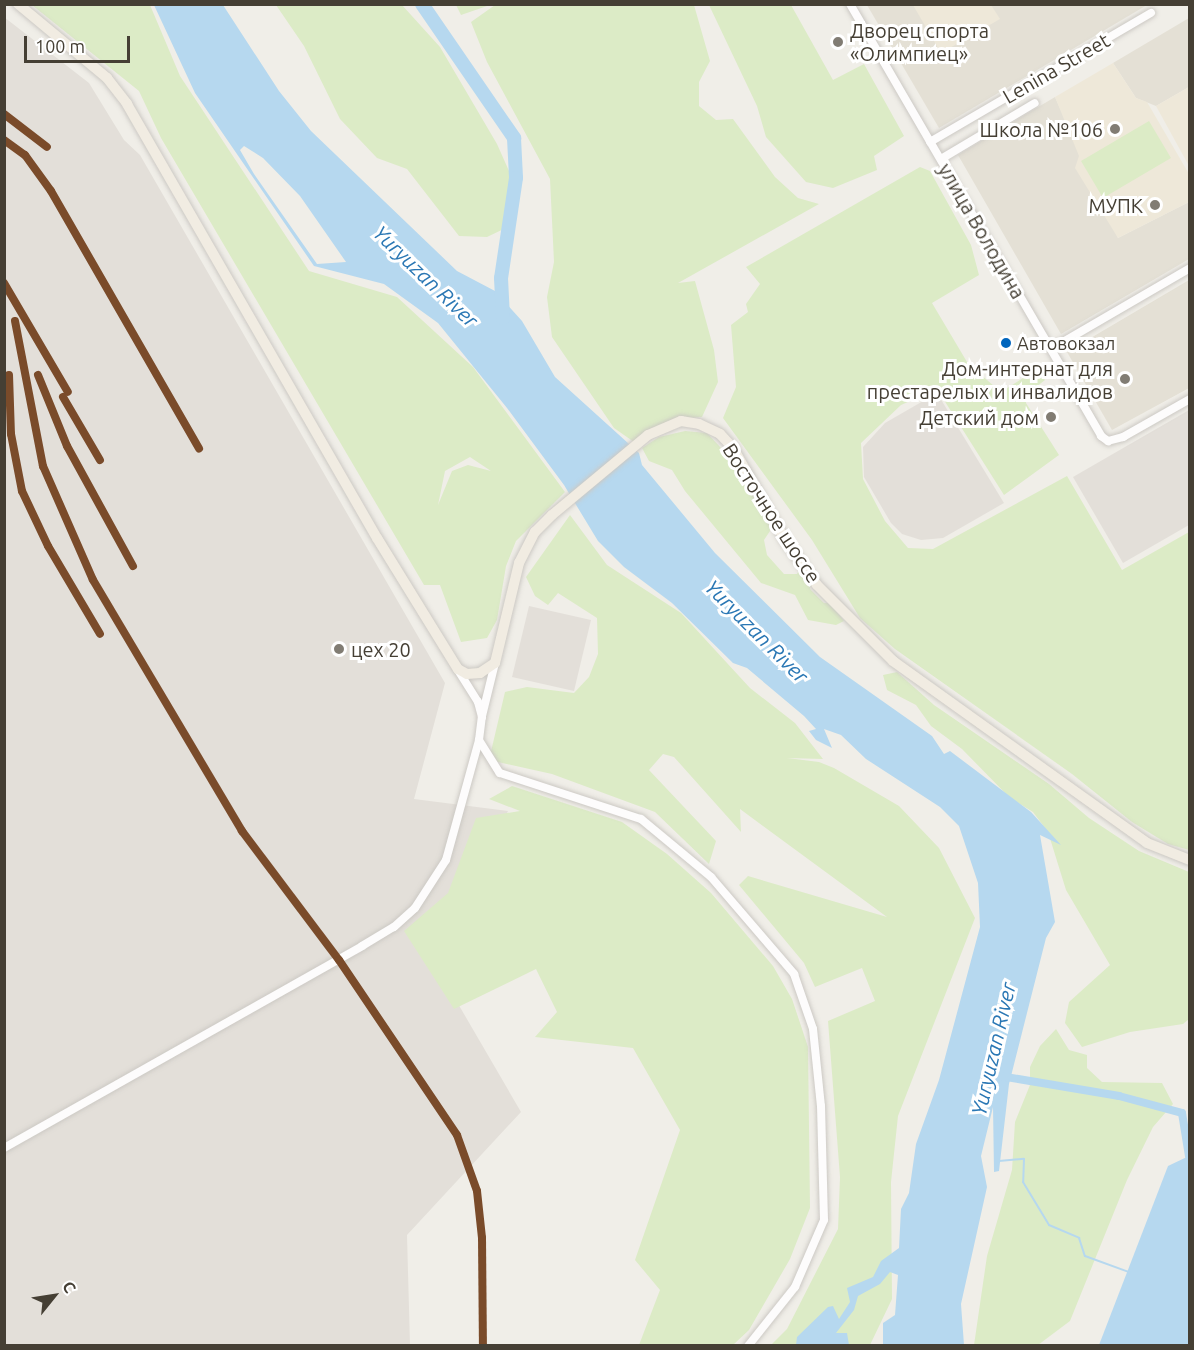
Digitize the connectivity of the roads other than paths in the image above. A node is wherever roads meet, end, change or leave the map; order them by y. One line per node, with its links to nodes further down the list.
1 (18, 4): 11 (main road)
2 (850, 4): 5 (street, улица Володина)
3 (1151, 13): 5 (street, Lenina Street)
4 (1035, 103): 6 (street, Lenina Street)
5 (930, 142): 6 (street, улица Володина)
6 (941, 159): 8 (street, улица Володина)
7 (1190, 268): 8 (street)
8 (1051, 349): 9 (street, улица Володина)
9 (1188, 400)
10 (495, 663): 11 (main road); 12 (street, Восточное шоссе); 14 (main road, Восточное шоссе)
11 (458, 669): 12 (street)
12 (482, 717): 13 (street, Восточное шоссе)
13 (478, 740): 15 (street, Восточное шоссе); 16 (street)
14 (1190, 860)
15 (4, 1148)
16 (748, 1346)

